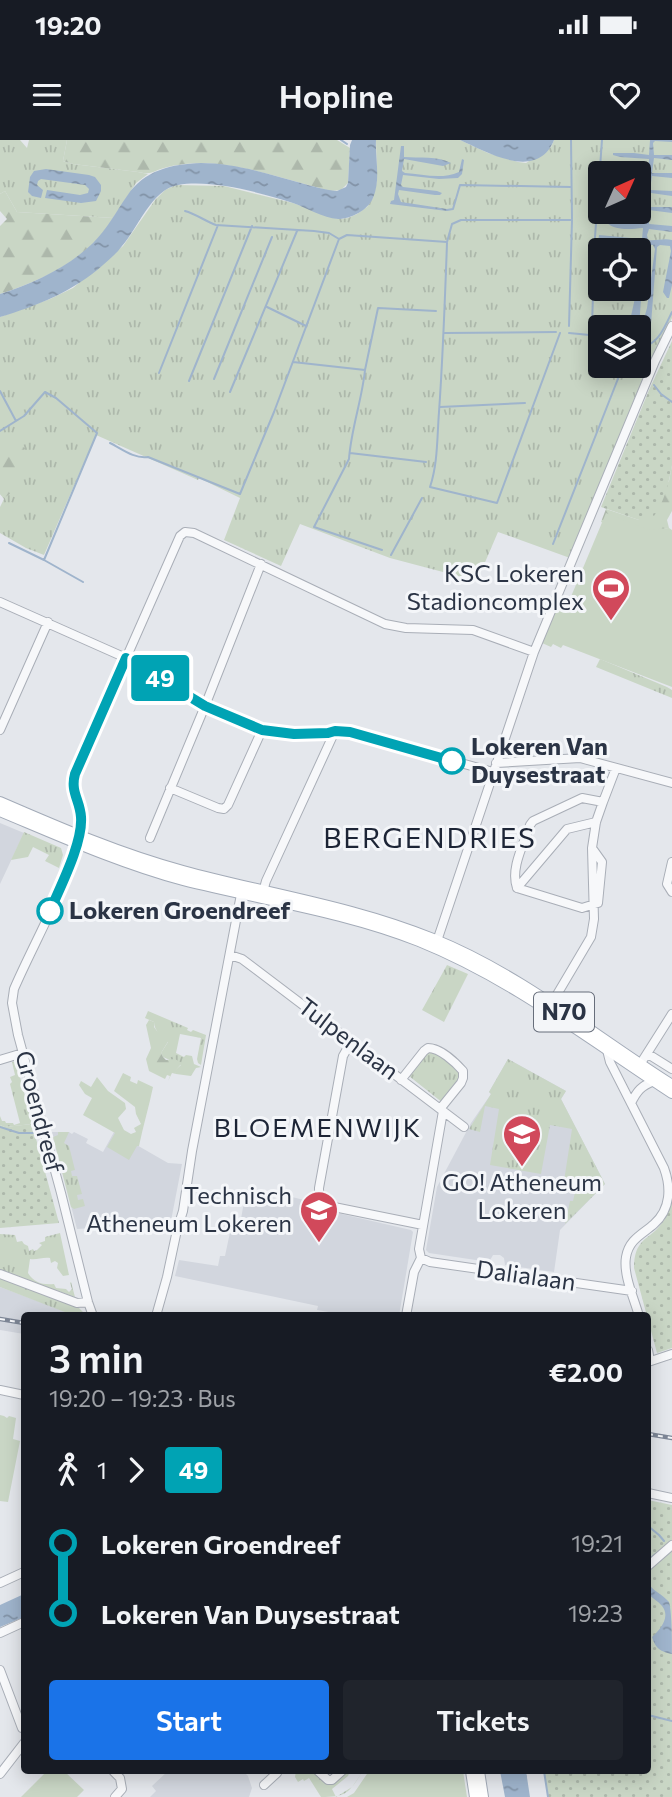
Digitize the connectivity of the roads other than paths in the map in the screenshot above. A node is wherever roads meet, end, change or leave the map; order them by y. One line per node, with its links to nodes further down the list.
1 (672, 326): 5 (street)
2 (261, 564): 5 (street); 6 (street); 7 (street)
3 (0, 602): 4 (street)
4 (48, 622): 6 (street); 8 (street)
5 (534, 652): 11 (street)
6 (126, 658): 7 (street); 21 (street)
7 (205, 706): 9 (street); 15 (street)
8 (0, 730)
9 (262, 730): 10 (street); 15 (street)
10 (335, 731): 13 (street); 26 (street)
11 (496, 763): 12 (street); 13 (street)
12 (616, 768): 14 (street); 17 (street)
13 (493, 772): 28 (street)
14 (672, 783)
15 (170, 789): 20 (street)
16 (0, 802): 21 (main road, N70)
17 (603, 802): 19 (street); 23 (street)
18 (0, 811): 21 (main road, N70)
19 (596, 822): 23 (street); 27 (street)
20 (150, 838)
21 (77, 839): 24 (main road, N70); 34 (street, Groendreef)
22 (672, 862): 25 (street)
23 (517, 888): 27 (street)
24 (242, 890): 26 (main road, N70); 29 (street)
25 (672, 892)
26 (262, 894): 28 (main road, N70)
27 (592, 905): 30 (street)
28 (436, 944): 30 (main road, N70)
29 (230, 955): 32 (street, Tulpenlaan); 51 (street)
30 (549, 1007): 33 (main road, N70); 35 (main road, N70)
31 (672, 1014): 35 (street)
32 (351, 1042): 38 (street, Tulpenlaan); 45 (street)
33 (607, 1050): 39 (main road, N70); 42 (street)
34 (23, 1054): 36 (street); 49 (street, Groendreef)
35 (644, 1059): 37 (street); 40 (main road, N70)
36 (0, 1060)
37 (672, 1069)
38 (401, 1080): 43 (street, Tulpenlaan); 43 (street)
39 (654, 1081): 41 (main road, N70); 42 (street)
40 (672, 1085)
41 (672, 1093)
42 (631, 1103): 48 (street)
43 (442, 1110): 44 (street, Tulpenlaan); 45 (street)
44 (464, 1127)
45 (423, 1225): 46 (street)
46 (421, 1258): 48 (street, Dalialaan); 52 (street)
47 (0, 1274): 49 (street)
48 (632, 1291): 53 (street)
49 (88, 1302): 50 (street, Groendreef)
50 (92, 1312)
51 (157, 1312)
52 (407, 1312)
53 (638, 1312)
54 (672, 1354): 55 (street)
55 (651, 1360)
56 (0, 1390): 57 (street)
57 (21, 1394)
58 (651, 1494): 59 (street)
59 (672, 1498)
60 (672, 1545): 61 (street)
61 (651, 1563)
62 (21, 1573): 63 (street)
63 (0, 1583)
64 (21, 1623): 65 (street)
65 (0, 1633)
66 (0, 1670): 67 (street)
67 (21, 1725)
68 (21, 1747): 69 (street)
69 (0, 1774)
70 (116, 1774): 77 (street)
71 (276, 1774): 76 (street)
72 (321, 1774): 73 (street)
73 (339, 1774)
74 (471, 1774): 78 (main road)
75 (479, 1774): 79 (main road)
76 (264, 1785)
77 (115, 1797)
78 (475, 1797)
79 (483, 1797)

